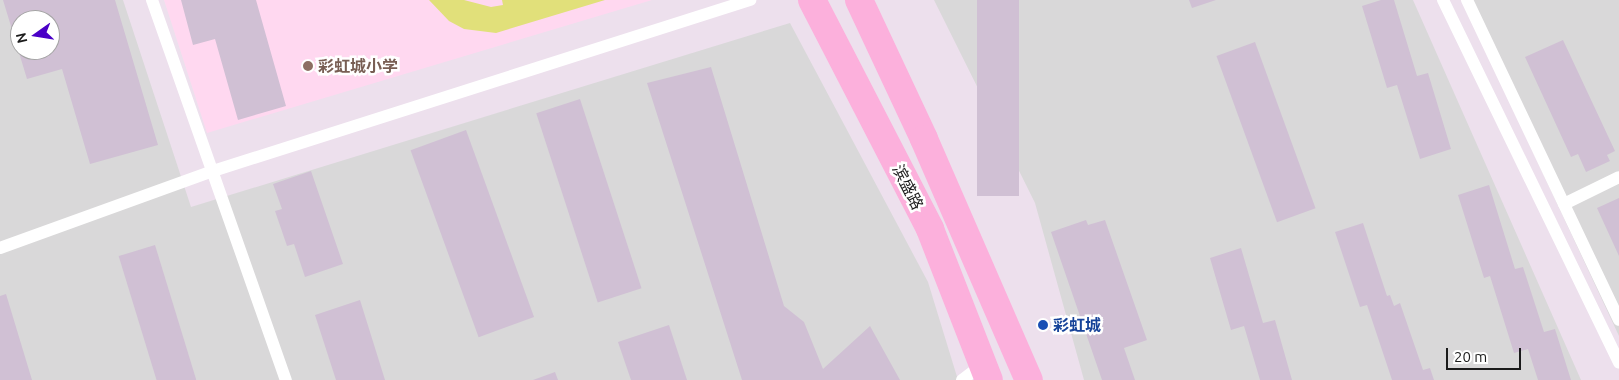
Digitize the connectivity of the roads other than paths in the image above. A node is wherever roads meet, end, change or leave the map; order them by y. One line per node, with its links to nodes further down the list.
1 (152, 0): 7 (lane)
2 (750, 0): 7 (lane)
3 (812, 0): 13 (main road, 滨盛路)
4 (859, 0): 15 (main road, 滨盛路)
5 (1442, 0): 12 (lane)
6 (1468, 0): 9 (lane)
7 (213, 171): 10 (lane); 14 (lane)
8 (1619, 178): 9 (lane)
9 (1564, 204): 11 (lane)
10 (0, 248)
11 (1619, 320)
12 (1619, 362)
13 (978, 375)
14 (286, 380)
15 (1029, 380)

